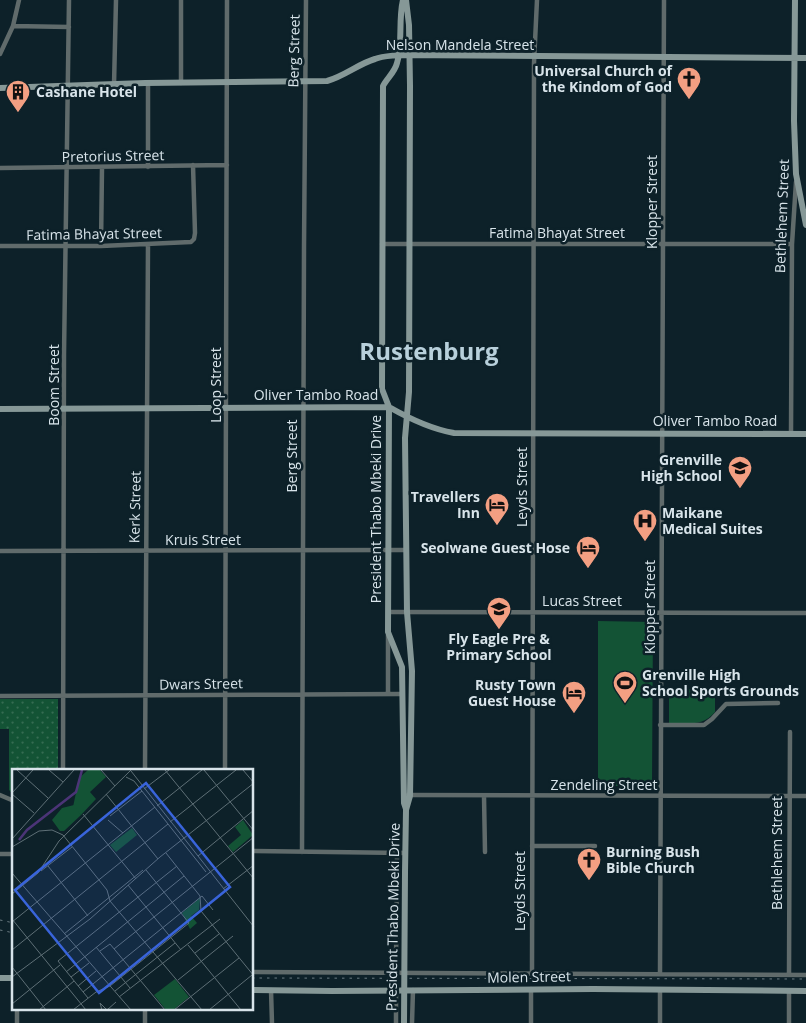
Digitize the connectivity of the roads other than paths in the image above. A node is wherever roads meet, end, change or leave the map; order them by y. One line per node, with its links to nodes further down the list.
1 (19, 0): 11 (street)
2 (68, 0): 12 (street, Boom Street)
3 (116, 0): 24 (street)
4 (181, 0): 22 (street)
5 (227, 0): 20 (street, Loop Street)
6 (306, 0): 21 (street, Berg Street)
7 (404, 0): 14 (street, President Thabo Mbeki Drive); 15 (street, President Thabo Mbeki Drive)
8 (537, 0): 16 (street, Leyds Street)
9 (664, 0): 17 (street, Klopper Street)
10 (795, 0): 18 (street, Bethlehem Street)
11 (13, 26): 12 (street); 13 (street)
12 (69, 27): 25 (street, Boom Street)
13 (0, 54)
14 (399, 55): 15 (street, Nelson Mandela Street); 21 (street, Nelson Mandela Street); 36 (street, President Thabo Mbeki Drive)
15 (409, 56): 16 (street, Nelson Mandela Street); 37 (street, President Thabo Mbeki Drive)
16 (535, 58): 17 (street, Nelson Mandela Street); 38 (street, Leyds Street)
17 (663, 58): 18 (street, Nelson Mandela Street); 39 (street, Klopper Street)
18 (794, 58): 19 (street, Nelson Mandela Street); 33 (street, Bethlehem Street)
19 (806, 58)
20 (227, 82): 21 (street, Nelson Mandela Street); 22 (street, Nelson Mandela Street); 28 (street, Loop Street)
21 (305, 82): 47 (street, Berg Street)
22 (181, 83): 23 (street, Nelson Mandela Street)
23 (148, 84): 24 (street, Nelson Mandela Street); 29 (street)
24 (114, 85): 25 (street, Nelson Mandela Street)
25 (68, 86): 26 (street, Nelson Mandela Street); 31 (street, Boom Street)
26 (0, 88)
27 (193, 165): 28 (street, Pretorius Street); 29 (street, Pretorius Street); 35 (street, Fatima Bhayat Street)
28 (227, 165): 46 (street, Loop Street)
29 (148, 167): 32 (street, Pretorius Street)
30 (0, 168): 31 (street, Pretorius Street)
31 (67, 168): 32 (street, Pretorius Street); 42 (street, Boom Street)
32 (102, 168): 43 (street)
33 (796, 174): 34 (street); 40 (street, Bethlehem Street)
34 (806, 225)
35 (148, 244): 43 (street, Fatima Bhayat Street); 45 (street, Kerk Street)
36 (382, 244): 37 (street, Fatima Bhayat Street); 44 (street, President Thabo Mbeki Drive)
37 (409, 244): 38 (street, Fatima Bhayat Street); 50 (street, President Thabo Mbeki Drive)
38 (535, 244): 39 (street, Fatima Bhayat Street); 51 (street, Leyds Street)
39 (663, 244): 40 (street, Fatima Bhayat Street); 52 (street, Klopper Street)
40 (792, 244): 53 (street, Bethlehem Street)
41 (0, 246): 42 (street, Fatima Bhayat Street)
42 (67, 246): 43 (street, Fatima Bhayat Street); 49 (street, Boom Street)
43 (101, 246)
44 (389, 407): 47 (street, Oliver Tambo Road); 50 (street, Oliver Tambo Road); 56 (street, President Thabo Mbeki Drive)
45 (148, 408): 46 (street, Oliver Tambo Road); 49 (street, Oliver Tambo Road); 61 (street, Kerk Street)
46 (227, 408): 47 (street, Oliver Tambo Road); 60 (street, Loop Street)
47 (303, 408): 55 (street, Berg Street)
48 (0, 409): 49 (street, Oliver Tambo Road)
49 (65, 409): 59 (street, Boom Street)
50 (406, 418): 51 (street, Oliver Tambo Road); 57 (street, President Thabo Mbeki Drive)
51 (533, 432): 52 (street, Oliver Tambo Road); 64 (street, Leyds Street)
52 (662, 432): 53 (street, Oliver Tambo Road); 65 (street, Klopper Street)
53 (791, 434): 54 (street, Oliver Tambo Road)
54 (806, 434)
55 (304, 550): 56 (street, Kruis Street); 60 (street, Kruis Street); 69 (street, Berg Street)
56 (389, 550): 57 (street, Kruis Street); 62 (street, President Thabo Mbeki Drive)
57 (406, 550): 63 (street, President Thabo Mbeki Drive)
58 (0, 551): 59 (street, Kruis Street)
59 (65, 551): 61 (street, Kruis Street); 73 (street, Boom Street)
60 (227, 551): 61 (street, Kruis Street); 71 (street, Loop Street)
61 (146, 552): 74 (street, Kerk Street)
62 (388, 612): 63 (street, Lucas Street); 67 (street, President Thabo Mbeki Drive)
63 (407, 612): 64 (street, Lucas Street); 83 (street, President Thabo Mbeki Drive)
64 (533, 612): 65 (street, Lucas Street); 85 (street, Leyds Street)
65 (662, 612): 66 (street, Lucas Street); 76 (street, Klopper Street)
66 (806, 613)
67 (388, 632): 68 (street); 70 (street, President Thabo Mbeki Drive)
68 (388, 693): 69 (street, Dwars Street); 70 (street, Dwars Street)
69 (302, 694): 71 (street, Dwars Street); 94 (street, Berg Street)
70 (402, 694): 81 (street, President Thabo Mbeki Drive)
71 (225, 695): 74 (street, Dwars Street); 80 (street, Loop Street)
72 (0, 696): 73 (street, Dwars Street)
73 (63, 696): 74 (street, Dwars Street); 78 (street, Boom Street)
74 (145, 696): 79 (street, Kerk Street)
75 (778, 703): 76 (street)
76 (660, 726): 86 (street, Klopper Street)
77 (790, 732): 87 (street, Bethlehem Street)
78 (63, 769)
79 (145, 769)
80 (225, 769)
81 (404, 791): 83 (street); 90 (street, President Thabo Mbeki Drive)
82 (0, 795): 89 (street)
83 (410, 796): 84 (street, Zendeling Street); 90 (street, President Thabo Mbeki Drive)
84 (484, 796): 85 (street, Zendeling Street); 97 (street)
85 (532, 796): 86 (street, Zendeling Street); 91 (street, Leyds Street)
86 (660, 796): 87 (street, Zendeling Street); 101 (street, Klopper Street)
87 (790, 796): 88 (street, Zendeling Street); 102 (street, Bethlehem Street)
88 (806, 796)
89 (12, 799)
90 (406, 810): 96 (street, President Thabo Mbeki Drive)
91 (532, 846): 92 (street); 100 (street, Leyds Street)
92 (595, 846)
93 (254, 851): 94 (street)
94 (302, 852): 95 (street)
95 (397, 852): 96 (street); 98 (street)
96 (405, 852): 118 (street, President Thabo Mbeki Drive, bridge)
97 (485, 852)
98 (396, 963)
99 (254, 972): 100 (street, Molen Street)
100 (532, 973): 101 (street, Molen Street)
101 (660, 974): 102 (street, Molen Street)
102 (789, 975): 103 (street, Molen Street)
103 (806, 975)
104 (531, 989): 107 (street, Molen Street); 108 (street, Molen Street); 120 (street)
105 (254, 990): 106 (street, Molen Street)
106 (271, 990): 107 (street, Molen Street); 116 (street)
107 (413, 990): 119 (street)
108 (660, 990): 110 (street, Molen Street); 121 (street)
109 (806, 991): 110 (street, Molen Street)
110 (789, 992): 122 (street)
111 (396, 994): 117 (street)
112 (17, 1010): 114 (street)
113 (145, 1010): 115 (street)
114 (17, 1023)
115 (145, 1023)
116 (272, 1023)
117 (396, 1023)
118 (404, 1023)
119 (412, 1023)
120 (531, 1023)
121 (660, 1023)
122 (789, 1023)

